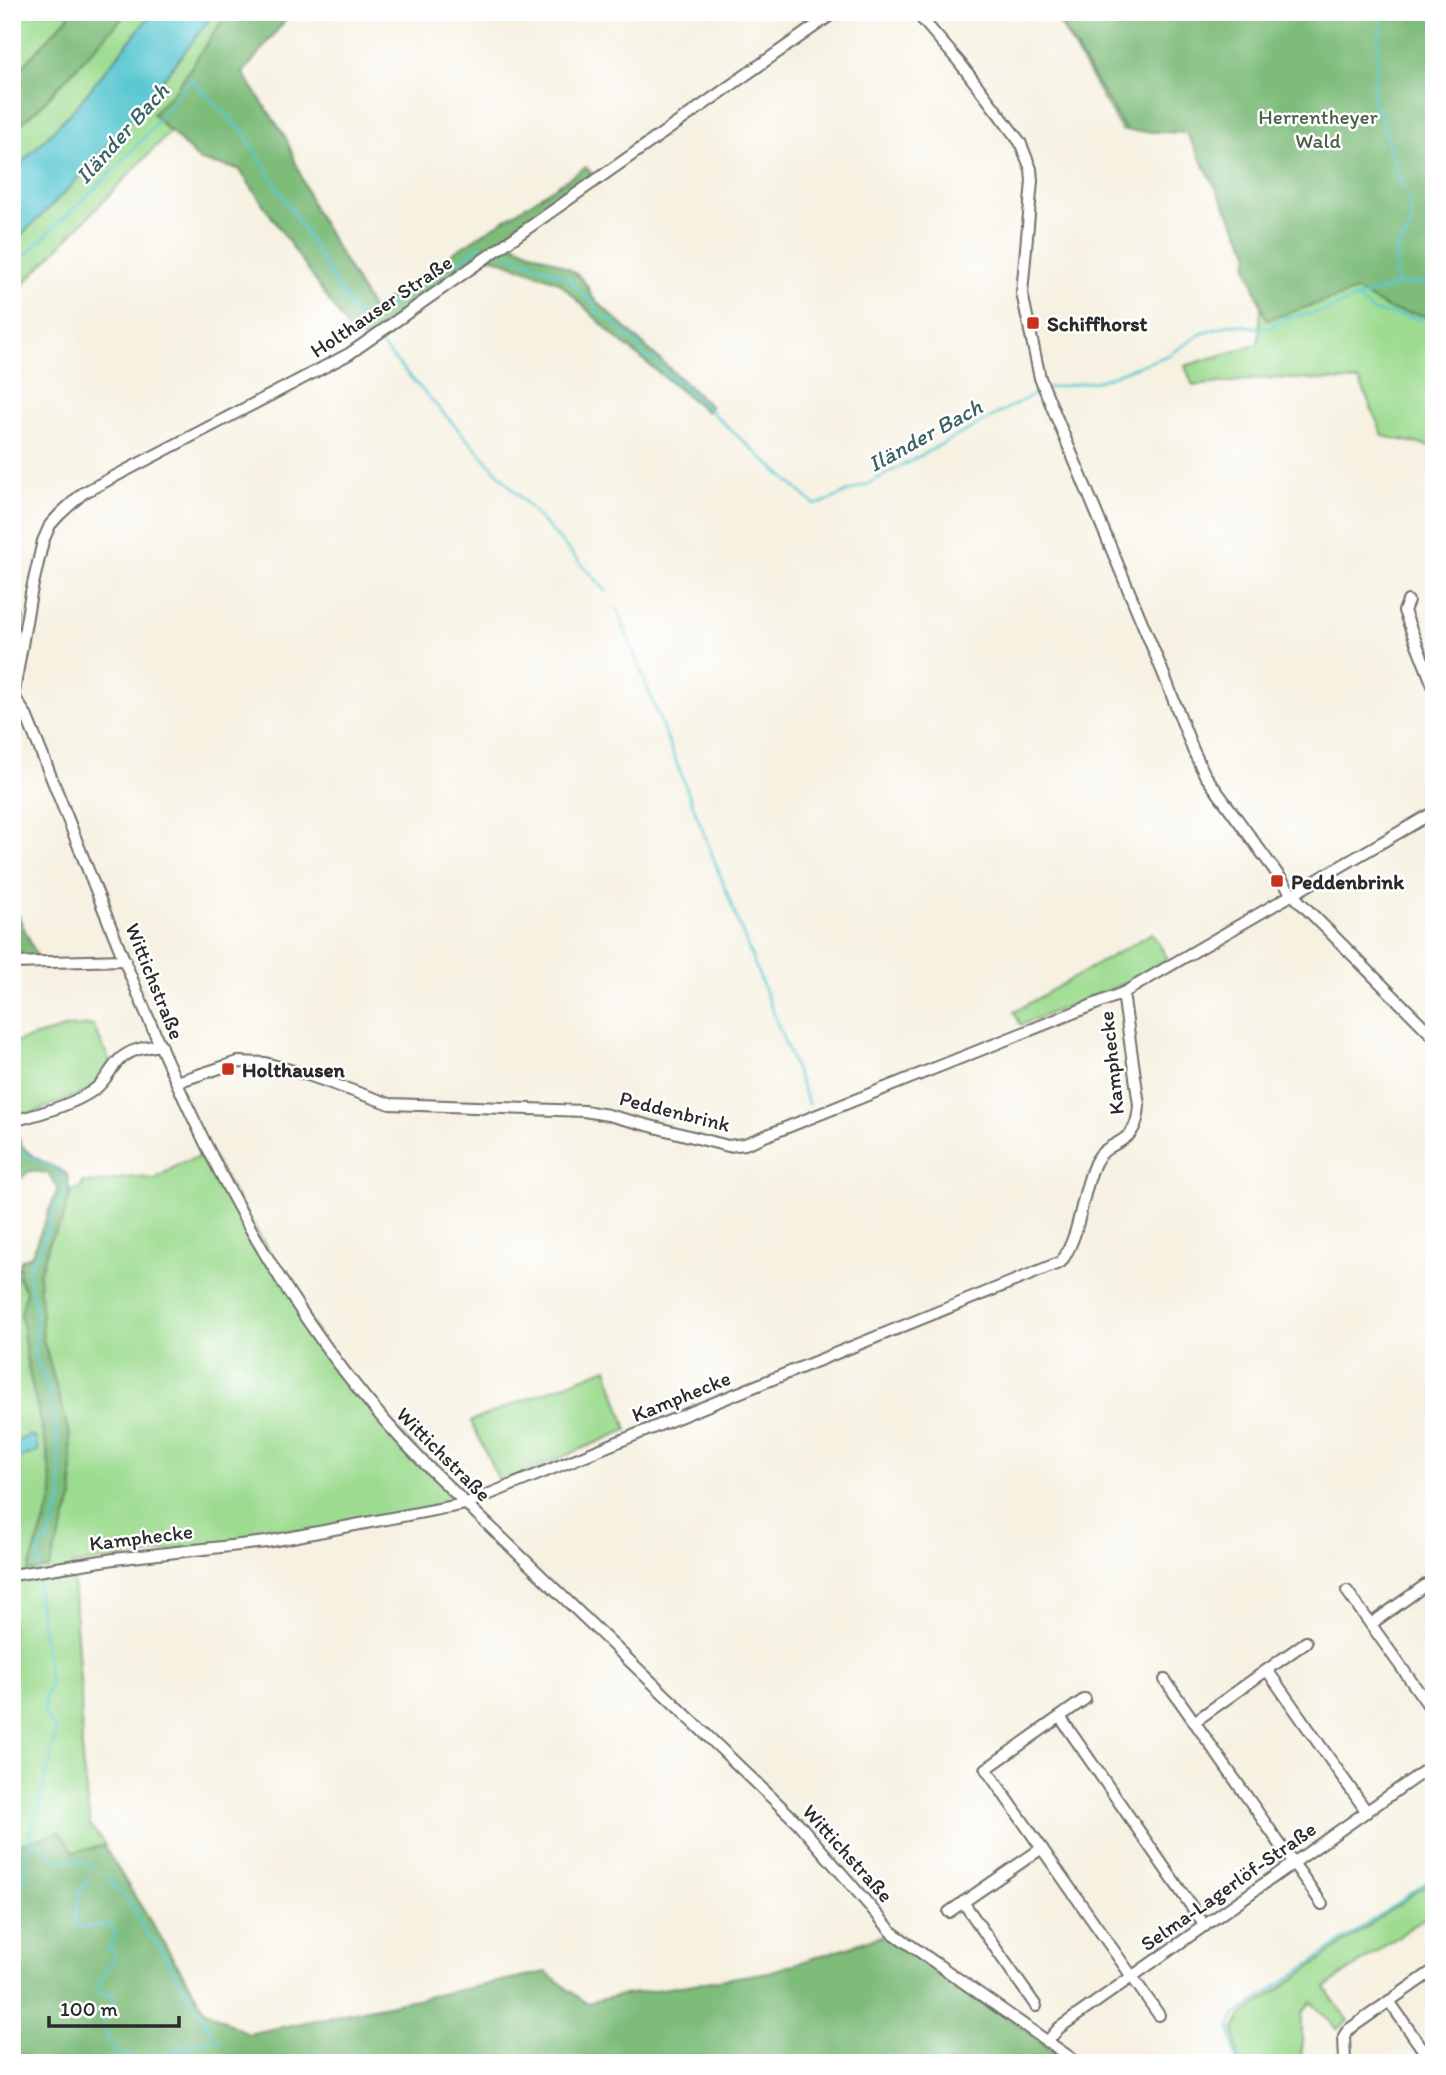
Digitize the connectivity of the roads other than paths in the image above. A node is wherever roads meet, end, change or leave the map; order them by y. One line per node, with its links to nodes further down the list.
1 (835, 12): 5 (street, Holthauser Straße)
2 (916, 12): 7 (street)
3 (1408, 601): 4 (street)
4 (1434, 688)
5 (14, 700): 8 (street, Wittichstraße)
6 (1433, 813): 7 (street, Peddenbrink)
7 (1292, 894): 10 (street, Peddenbrink); 11 (street)
8 (125, 960): 9 (street); 12 (street, Wittichstraße)
9 (12, 962)
10 (1123, 993): 13 (street, Peddenbrink); 15 (street, Kamphecke)
11 (1434, 1037)
12 (161, 1045): 13 (street, Wittichstraße); 14 (street)
13 (177, 1082): 15 (street, Wittichstraße)
14 (12, 1121)
15 (466, 1504): 16 (street, Kamphecke); 40 (street, Wittichstraße)
16 (12, 1575)
17 (1434, 1580): 19 (street)
18 (1347, 1591): 19 (street)
19 (1371, 1625): 24 (street)
20 (1306, 1642): 21 (street)
21 (1267, 1670): 26 (street); 28 (street)
22 (1165, 1680): 26 (street)
23 (1085, 1699): 25 (street)
24 (1434, 1713)
25 (1060, 1717): 29 (street); 34 (street)
26 (1194, 1722): 30 (street)
27 (1434, 1765): 28 (street, Selma-Lagerlöf-Straße)
28 (1367, 1812): 30 (street, Selma-Lagerlöf-Straße)
29 (1042, 1848): 31 (street); 36 (street)
30 (1293, 1863): 32 (street); 34 (street, Selma-Lagerlöf-Straße)
31 (963, 1902): 33 (street); 38 (street)
32 (1322, 1904)
33 (949, 1912)
34 (1205, 1926): 36 (street, Selma-Lagerlöf-Straße)
35 (1434, 1970): 37 (street)
36 (1133, 1978): 39 (street); 40 (street, Selma-Lagerlöf-Straße)
37 (1389, 2001): 42 (street); 43 (street)
38 (1036, 2006)
39 (1159, 2015)
40 (1047, 2042): 41 (street, Wittichstraße)
41 (1078, 2063)
42 (1345, 2063)
43 (1432, 2063)

